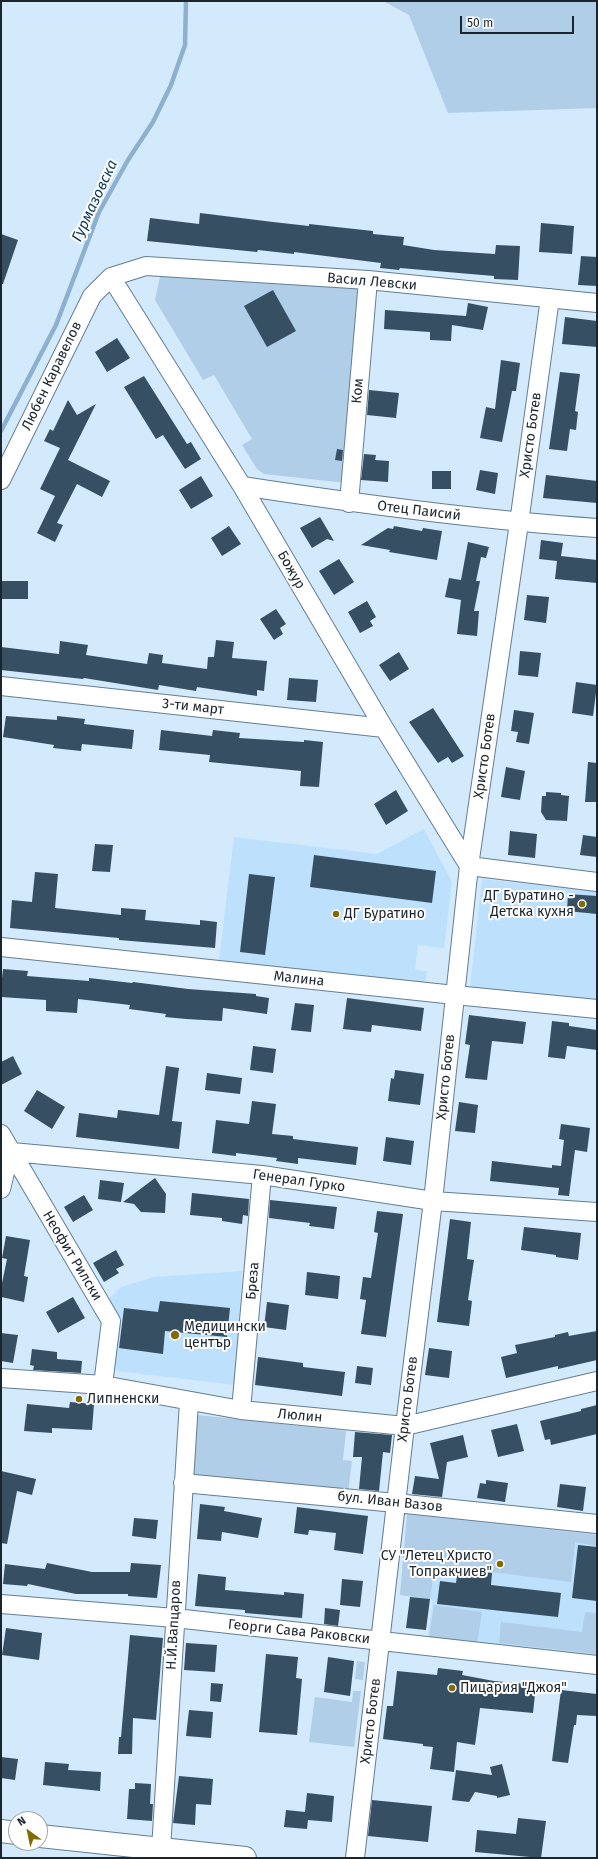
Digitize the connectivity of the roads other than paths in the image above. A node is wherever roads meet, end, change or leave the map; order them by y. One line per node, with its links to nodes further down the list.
1 (111, 277): 2 (street, Васил Левски); 5 (street, Любен Каравелов); 6 (street, Божур)
2 (368, 280): 3 (street, Васил Левски); 7 (street, Ком)
3 (550, 298): 4 (street, Васил Левски); 8 (street, Христо Ботев)
4 (597, 303)
5 (1, 480)
6 (242, 486): 7 (street, Отец Паисий); 11 (street, Божур)
7 (349, 502): 8 (street, Отец Паисий)
8 (519, 523): 9 (street, Отец Паисий); 12 (street, Христо Ботев)
9 (597, 528)
10 (1, 686): 11 (street, 3-ти март)
11 (384, 728): 12 (street, Божур)
12 (469, 866): 13 (street); 15 (street, Христо Ботев)
13 (597, 882)
14 (1, 947): 15 (street, Малина)
15 (455, 995): 16 (street, Малина); 21 (street, Христо Ботев)
16 (597, 1008)
17 (1, 1134): 18 (street, Неофит Рилски)
18 (5, 1151): 19 (street, Генерал Гурко); 20 (street); 25 (street, Неофит Рилски)
19 (262, 1175): 21 (street, Генерал Гурко); 27 (street, Бреза)
20 (1, 1190)
21 (433, 1201): 22 (street, Генерал Гурко); 28 (street, Христо Ботев)
22 (597, 1212)
23 (1, 1378): 25 (street, Люлин)
24 (597, 1381): 28 (street, Люлин)
25 (103, 1385): 26 (street, Люлин)
26 (189, 1402): 27 (street, Люлин); 29 (street, Н.Й.Вапцаров)
27 (241, 1410): 28 (street, Люлин)
28 (405, 1426): 30 (street, Христо Ботев)
29 (183, 1483): 30 (street, бул. Иван Вазов); 33 (street, Н.Й.Вапцаров)
30 (396, 1503): 31 (street, бул. Иван Вазов); 34 (street, Христо Ботев)
31 (597, 1524)
32 (1, 1604): 33 (street, Георги Сава Раковски)
33 (175, 1618): 34 (street, Георги Сава Раковски); 37 (street, Н.Й.Вапцаров)
34 (380, 1641): 35 (street, Георги Сава Раковски); 39 (street, Христо Ботев)
35 (597, 1665)
36 (48, 1837): 37 (street)
37 (162, 1849): 38 (street)
38 (245, 1858)
39 (355, 1858)

